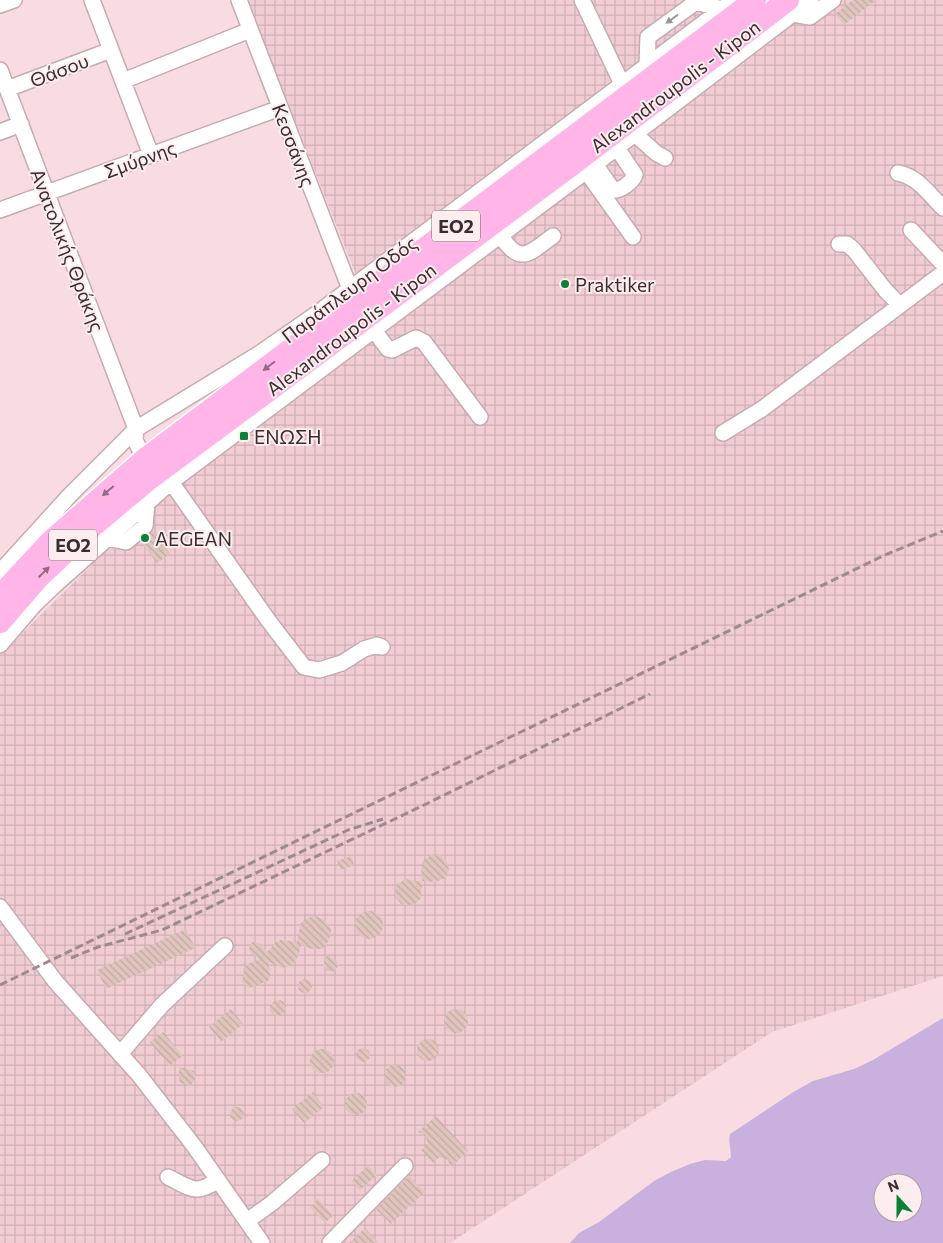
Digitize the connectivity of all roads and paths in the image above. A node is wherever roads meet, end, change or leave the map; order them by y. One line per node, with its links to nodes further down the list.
1 (14, 0): 9 (street)
2 (92, 0): 13 (street)
3 (239, 0): 12 (street, Κεσσάνης)
4 (582, 0): 17 (street)
5 (734, 0): 11 (street, Παράπλευρη Οδός)
6 (756, 0): 44 (highway, Alexandroupolis - Kipon / ΕΟ2, one-way to 44)
7 (811, 0): 10 (street)
8 (833, 0): 10 (street)
9 (0, 5)
10 (790, 7): 22 (street); 44 (highway, Alexandroupolis - Kipon / ΕΟ2)
11 (715, 8): 14 (street, Παράπλευρη Οδός); 14 (street, one-way to 14)
12 (250, 30): 16 (street); 19 (street, Κεσσάνης)
13 (111, 50): 16 (street); 18 (street, Θάσου)
14 (647, 65): 17 (street, Παράπλευρη Οδός)
15 (0, 70): 18 (street, Ανατολικής Θράκης)
16 (123, 81): 24 (street)
17 (622, 84): 38 (street, Παράπλευρη Οδός)
18 (7, 89): 20 (street, Ανατολικής Θράκης)
19 (280, 108): 24 (street, Σμύρνης); 38 (street, Κεσσάνης)
20 (21, 124): 21 (street); 28 (street, Ανατολικής Θράκης)
21 (0, 132)
22 (635, 134): 23 (street); 25 (street)
23 (617, 148): 26 (street); 26 (street)
24 (151, 155): 28 (street, Σμύρνης)
25 (665, 158)
26 (590, 168): 32 (street); 34 (street)
27 (898, 173): 29 (street)
28 (47, 193): 30 (street, Σμύρνης); 42 (street, Ανατολικής Θράκης)
29 (943, 208)
30 (0, 210)
31 (911, 230): 36 (street)
32 (500, 235): 33 (street); 40 (street)
33 (553, 236)
34 (633, 237)
35 (839, 244): 39 (street)
36 (943, 264)
37 (943, 273): 39 (street)
38 (350, 289): 42 (street, Παράπλευρη Οδός)
39 (900, 305): 43 (street)
40 (373, 329): 41 (street); 44 (street)
41 (480, 416)
42 (136, 430): 44 (street); 45 (street, Παράπλευρη Οδός)
43 (723, 433)
44 (158, 467): 46 (highway, Alexandroupolis - Kipon / ΕΟ2, one-way to 46); 47 (highway, Alexandroupolis - Kipon / ΕΟ2, one-way to 44); 48 (street); 49 (street)
45 (0, 572)
46 (0, 596)
47 (0, 622)
48 (0, 645)
49 (382, 647)
50 (0, 907): 52 (street)
51 (225, 946): 52 (street)
52 (120, 1054): 56 (street)
53 (322, 1160): 57 (street)
54 (404, 1166): 59 (street)
55 (168, 1177): 56 (street)
56 (218, 1180): 57 (street)
57 (247, 1221): 58 (street)
58 (262, 1243)
59 (330, 1243)

